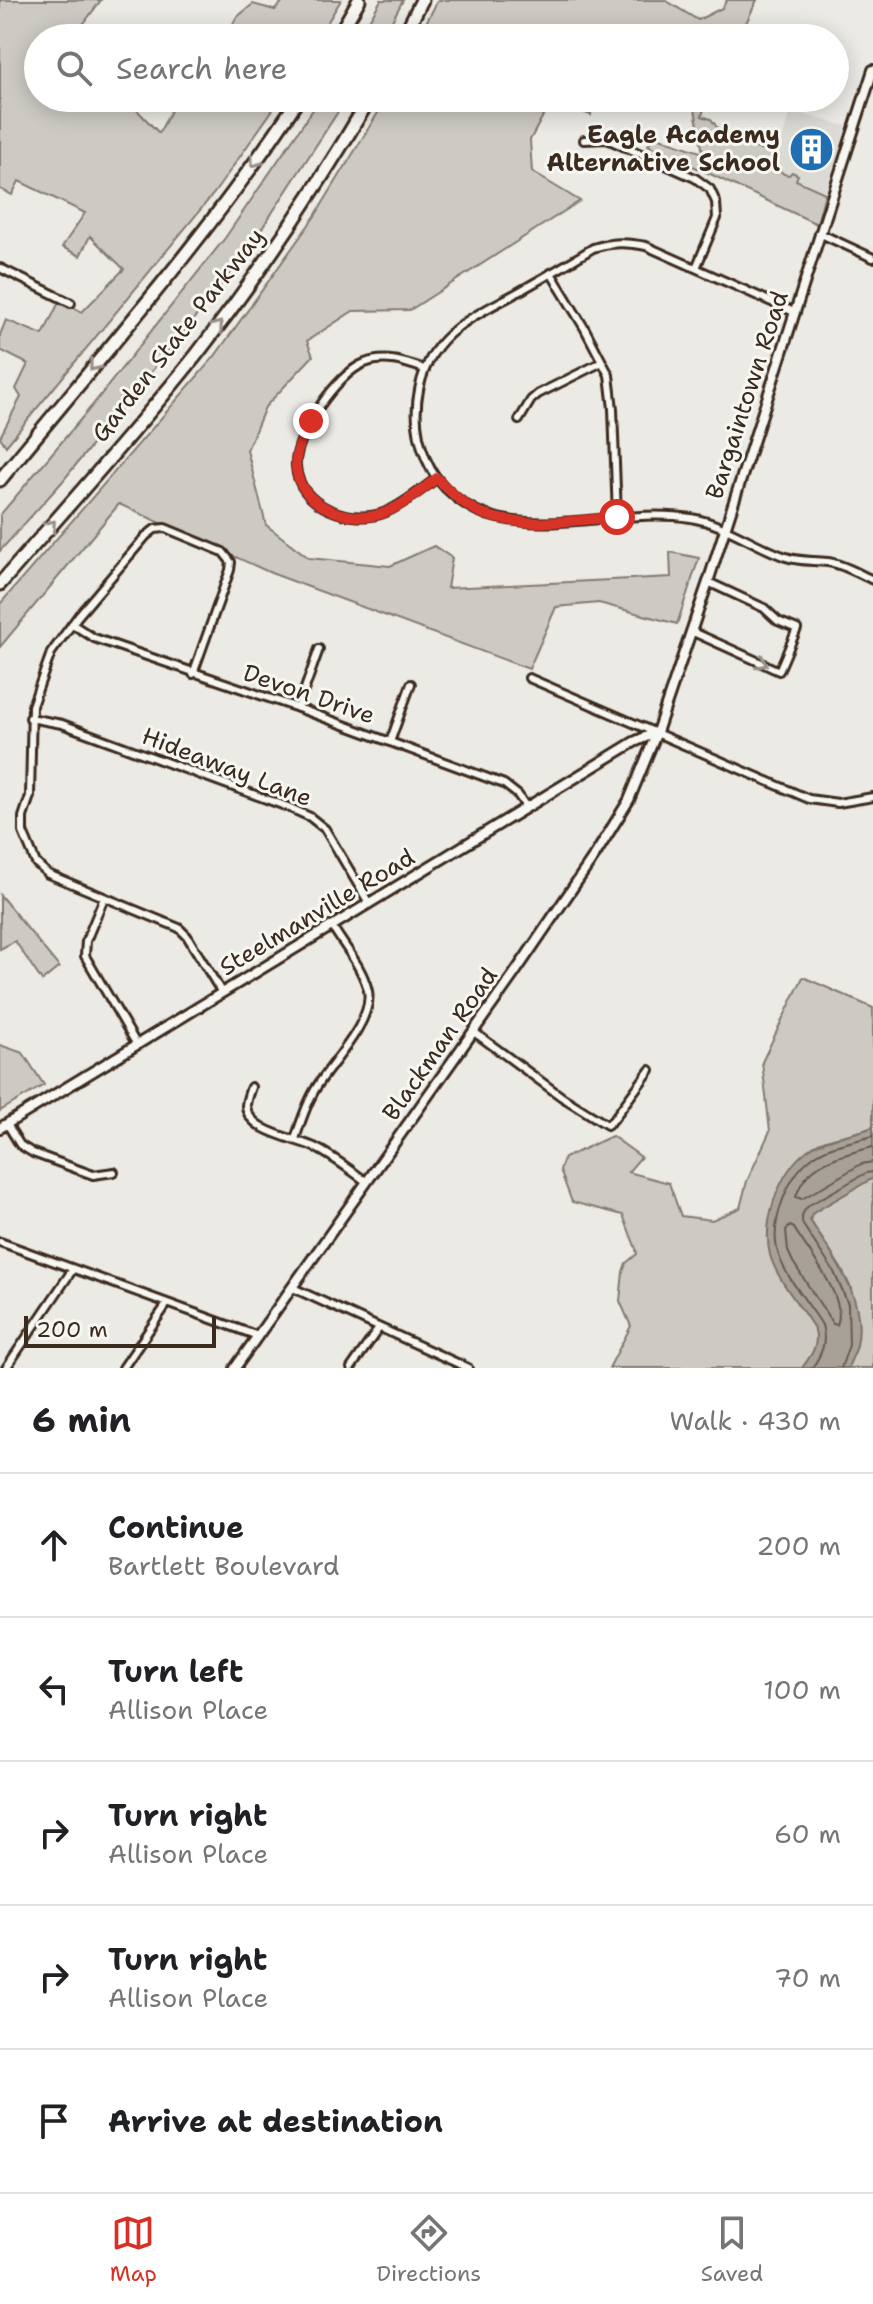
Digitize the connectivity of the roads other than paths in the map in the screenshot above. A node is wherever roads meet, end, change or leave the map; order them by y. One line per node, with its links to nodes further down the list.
1 (359, 0): 3 (highway)
2 (422, 0): 4 (highway)
3 (345, 24)
4 (410, 24)
5 (873, 70): 9 (main road, Bargaintown Road)
6 (289, 112): 20 (highway, Garden State Parkway, one-way to 20)
7 (361, 112): 25 (highway, Garden State Parkway, one-way to 7)
8 (584, 140): 12 (street)
9 (819, 233): 10 (street); 15 (main road, Bargaintown Road)
10 (873, 258)
11 (0, 268): 14 (street)
12 (696, 268): 13 (street); 15 (street)
13 (551, 273): 16 (street); 17 (street)
14 (71, 303)
15 (794, 312): 22 (main road, Bargaintown Road)
16 (602, 362): 18 (street); 21 (street)
17 (424, 369): 19 (street); 19 (street)
18 (519, 420)
19 (437, 478): 21 (street)
20 (0, 480)
21 (617, 517): 22 (street)
22 (725, 528): 23 (street); 24 (main road, Bargaintown Road)
23 (873, 580)
24 (708, 582): 27 (main road, Bargaintown Road); 27 (street, one-way to 24)
25 (0, 584)
26 (72, 624): 29 (street, Devon Drive); 29 (street); 33 (street)
27 (691, 631): 34 (main road, Bargaintown Road)
28 (319, 649): 32 (street)
29 (193, 674): 32 (street, Devon Drive)
30 (529, 678): 34 (street)
31 (411, 684): 35 (street)
32 (298, 708): 35 (street, Devon Drive)
33 (30, 718): 38 (street); 39 (street, Hideaway Lane)
34 (657, 732): 36 (street); 37 (main road, Steelmanville Road); 42 (main road, Blackman Road)
35 (390, 742): 37 (street, Devon Drive)
36 (873, 797)
37 (527, 808): 39 (main road, Steelmanville Road)
38 (104, 898): 41 (street); 43 (street)
39 (369, 903): 40 (main road, Steelmanville Road)
40 (332, 926): 41 (main road, Steelmanville Road); 47 (street)
41 (222, 993): 43 (main road, Steelmanville Road)
42 (474, 1032): 44 (street); 49 (main road, Blackman Road)
43 (137, 1045): 46 (main road, Steelmanville Road)
44 (650, 1070)
45 (251, 1087): 47 (street)
46 (4, 1126): 48 (street)
47 (295, 1139): 49 (street)
48 (114, 1172)
49 (367, 1182): 52 (main road, Blackman Road)
50 (0, 1242): 51 (street)
51 (73, 1269): 53 (street); 56 (street)
52 (293, 1288): 54 (street); 55 (main road, Blackman Road)
53 (167, 1304): 55 (street); 57 (street)
54 (379, 1328): 59 (street); 60 (street)
55 (258, 1336): 58 (main road, Blackman Road)
56 (6, 1368)
57 (123, 1368)
58 (235, 1368)
59 (351, 1368)
60 (468, 1368)

